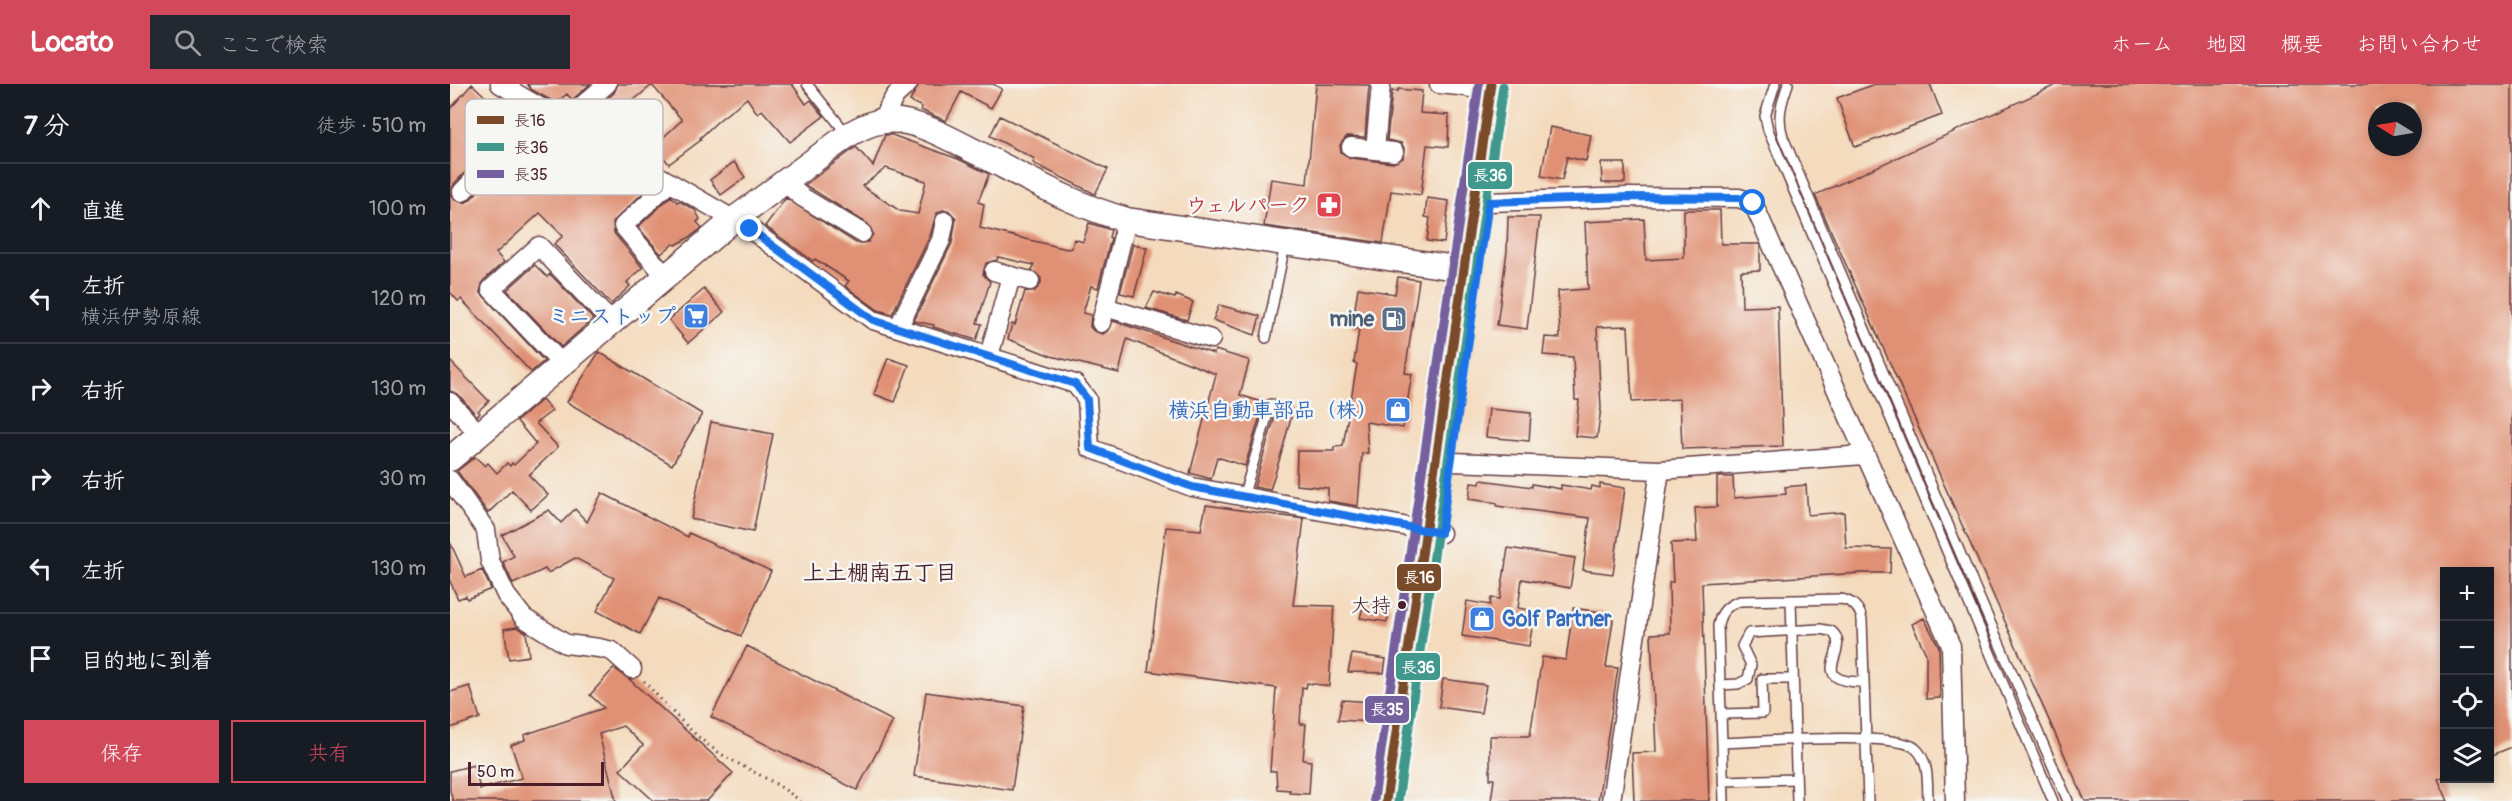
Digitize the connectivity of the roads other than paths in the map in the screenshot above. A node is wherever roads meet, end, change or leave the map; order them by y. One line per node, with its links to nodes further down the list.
1 (608, 84): 12 (street)
2 (807, 84): 14 (lane)
3 (908, 84): 13 (street)
4 (1381, 84): 16 (street)
5 (1439, 84): 8 (street)
6 (1775, 84): 70 (lane)
7 (1788, 84): 71 (lane)
8 (1459, 85): 10 (street)
9 (508, 86): 11 (street)
10 (1496, 86): 25 (main road); 31 (main road)
11 (527, 99)
12 (590, 99)
13 (881, 121): 14 (street); 27 (street)
14 (848, 135): 19 (street)
15 (1351, 147): 16 (street)
16 (1375, 150): 17 (street)
17 (1394, 152)
18 (663, 180): 20 (street)
19 (784, 182): 26 (street); 29 (street)
20 (669, 183): 22 (street); 26 (street)
21 (465, 189): 23 (street)
22 (663, 189)
23 (462, 192)
24 (656, 195): 32 (street)
25 (1489, 202): 43 (street); 45 (main road)
26 (733, 220): 32 (street); 35 (street)
27 (1127, 220): 30 (street); 37 (street)
28 (945, 221): 35 (street)
29 (862, 233)
30 (1286, 242): 31 (street); 36 (lane)
31 (1463, 269): 49 (main road)
32 (666, 277): 34 (street)
33 (1030, 281): 38 (street)
34 (612, 323): 39 (street); 39 (street)
35 (898, 328): 38 (street)
36 (1266, 338)
37 (1210, 339)
38 (989, 356): 48 (street)
39 (562, 364): 42 (street)
40 (450, 402): 42 (street)
41 (1271, 404): 48 (lane)
42 (479, 434): 44 (street)
43 (1864, 455): 46 (street); 69 (street)
44 (450, 459)
45 (1452, 462): 46 (street); 49 (main road)
46 (1660, 470): 64 (street)
47 (450, 480): 52 (street)
48 (1243, 497): 49 (street)
49 (1433, 532): 62 (main road); 63 (main road)
50 (1791, 600): 51 (lane); 54 (lane); 55 (lane)
51 (1792, 630): 53 (lane); 54 (lane); 55 (lane)
52 (632, 669)
53 (1793, 679): 56 (lane); 57 (lane)
54 (1864, 682): 58 (lane)
55 (1720, 685): 56 (lane)
56 (1721, 714): 59 (lane)
57 (1795, 740): 58 (lane); 59 (lane); 60 (lane)
58 (1866, 740): 67 (lane); 68 (lane)
59 (1722, 743): 61 (lane)
60 (1796, 779): 61 (lane); 66 (lane)
61 (1723, 781): 65 (lane)
62 (1386, 801)
63 (1402, 801)
64 (1611, 801)
65 (1724, 801)
66 (1797, 801)
67 (1868, 801)
68 (1928, 801)
69 (1955, 801)
70 (2053, 801)
71 (2068, 801)

